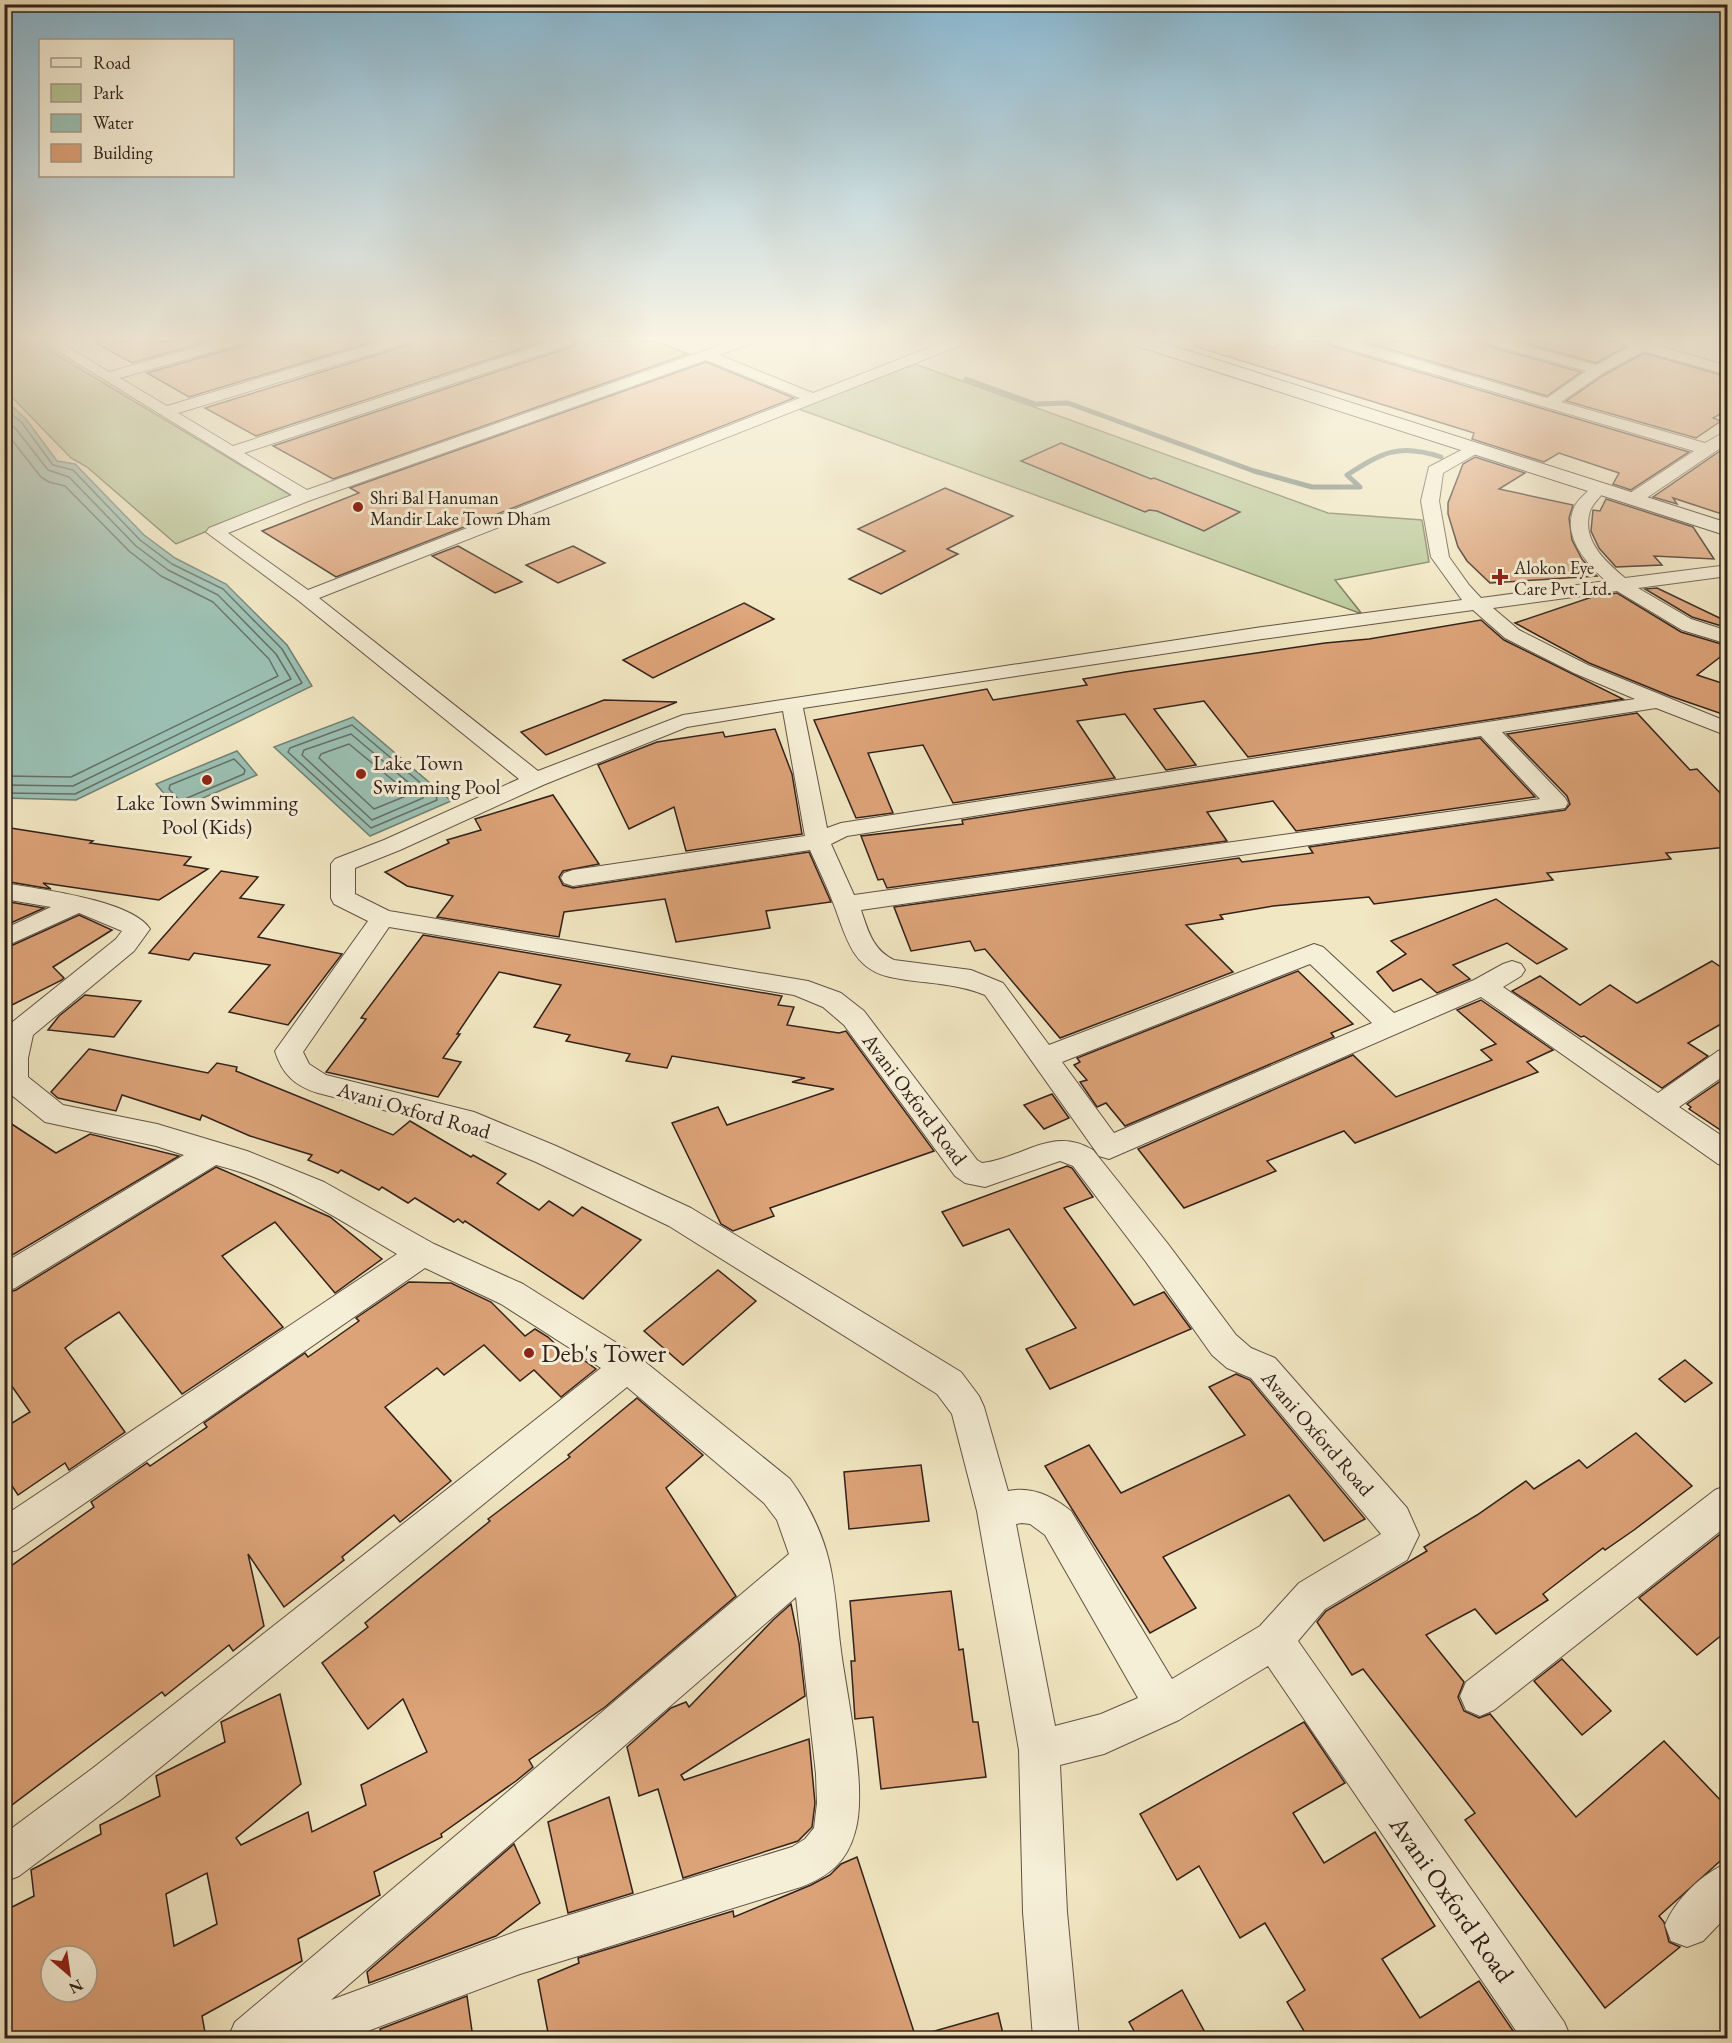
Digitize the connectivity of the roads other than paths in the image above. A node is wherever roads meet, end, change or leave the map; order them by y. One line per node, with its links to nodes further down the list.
1 (204, 436): 10 (street)
2 (278, 436): 10 (street)
3 (475, 436): 12 (street)
4 (713, 436): 18 (street)
5 (1438, 436): 8 (street)
6 (1663, 436): 9 (street)
7 (1726, 436): 9 (street)
8 (1475, 448): 11 (street); 19 (street)
9 (1706, 449): 13 (street)
10 (230, 452): 12 (street)
11 (1599, 488): 13 (street); 17 (street)
12 (305, 496): 18 (street)
13 (1633, 499): 14 (street)
14 (1728, 530): 15 (street)
15 (1728, 551)
16 (1728, 570): 17 (street)
17 (1622, 584): 19 (street); 20 (street)
18 (306, 597): 25 (street)
19 (1477, 604): 21 (street); 22 (street)
20 (1728, 638)
21 (1654, 702): 23 (street); 24 (street)
22 (792, 703): 25 (street); 26 (street)
23 (1486, 728): 26 (street); 30 (street)
24 (1728, 730)
25 (535, 780): 31 (street, Avani Oxford Road)
26 (818, 841): 27 (street); 30 (street)
27 (573, 878)
28 (4, 891): 29 (street)
29 (76, 904): 32 (street); 38 (street)
30 (846, 904): 36 (street)
31 (382, 918): 46 (street, Avani Oxford Road); 49 (street, Avani Oxford Road)
32 (4, 939)
33 (1512, 970): 34 (street)
34 (1483, 986): 35 (street); 39 (street)
35 (1391, 1026): 36 (street); 36 (street)
36 (1044, 1058)
37 (1728, 1058): 39 (street)
38 (9, 1084): 40 (street)
39 (1659, 1107): 41 (street)
40 (212, 1153): 42 (street); 43 (street)
41 (1728, 1156)
42 (423, 1253): 44 (street); 47 (street)
43 (4, 1280)
44 (627, 1367): 48 (street); 53 (street)
45 (1728, 1502): 50 (street)
46 (995, 1511): 51 (street); 52 (street, Avani Oxford Road)
47 (4, 1537)
48 (810, 1560): 56 (street); 57 (street)
49 (1274, 1640): 51 (street, Avani Oxford Road); 59 (street, Avani Oxford Road)
50 (1480, 1696)
51 (1165, 1706): 52 (street, Avani Oxford Road)
52 (1039, 1750): 58 (street, Avani Oxford Road)
53 (4, 1861)
54 (1728, 1884): 55 (street)
55 (1687, 1924)
56 (251, 2038)
57 (289, 2038)
58 (1056, 2038)
59 (1548, 2038)

